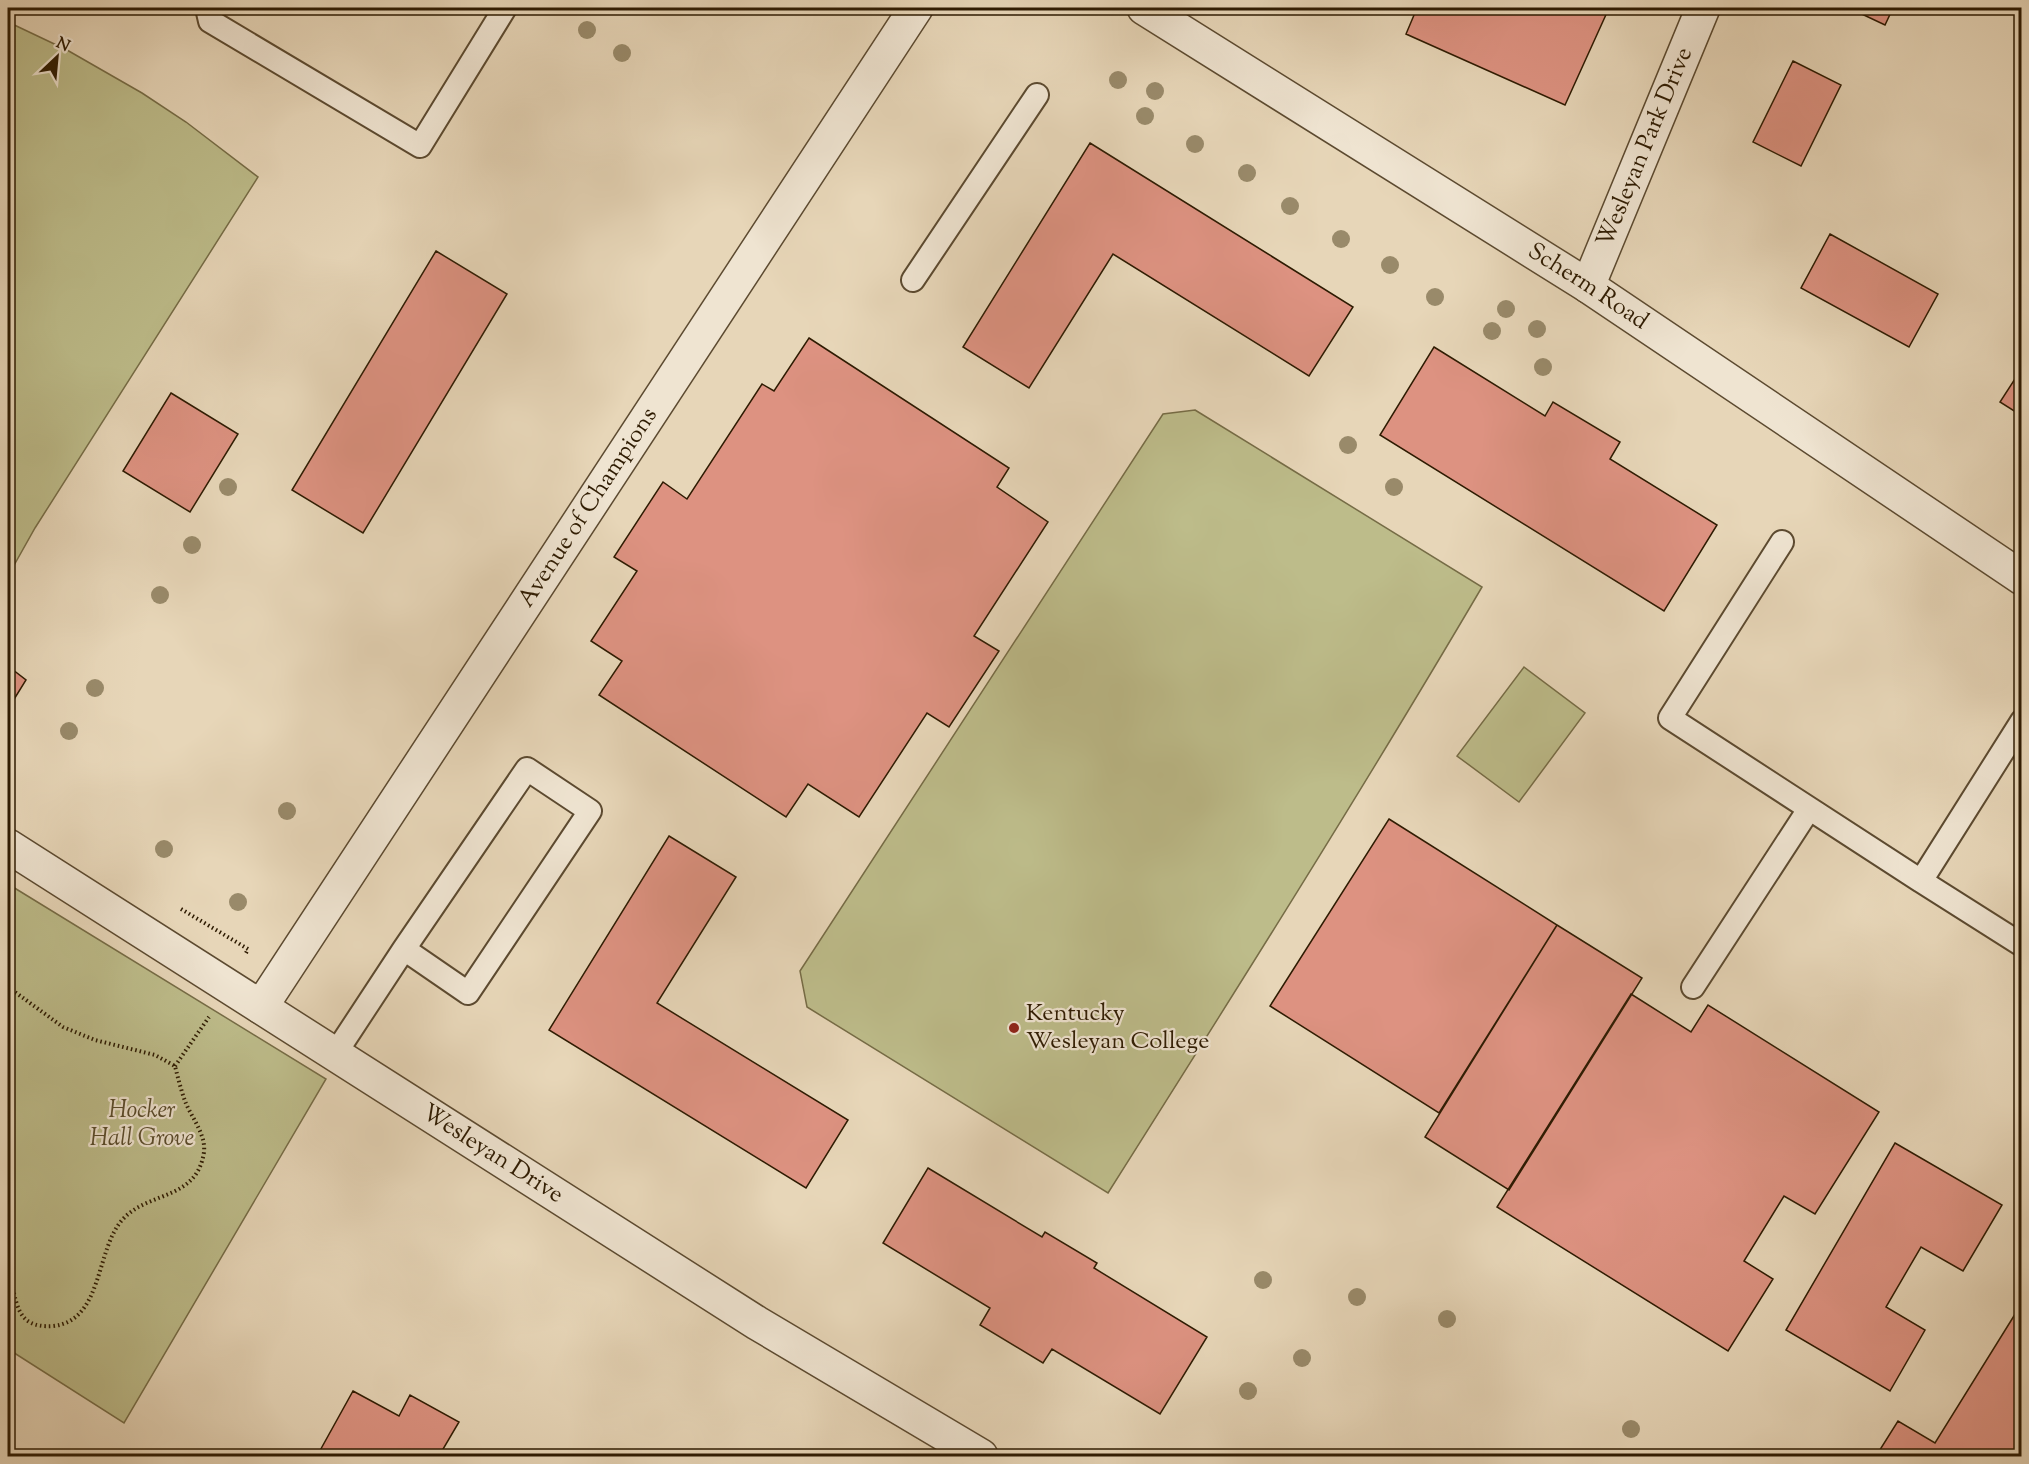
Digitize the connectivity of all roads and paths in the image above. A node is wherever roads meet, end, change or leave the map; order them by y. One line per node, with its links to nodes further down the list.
1 (207, 8): 2 (lane)
2 (505, 8)
3 (916, 8): 19 (street, Avenue of Champions)
4 (1144, 8): 8 (street, Scherm Road)
5 (1703, 8): 8 (street, Wesleyan Park Drive)
6 (1037, 95): 7 (lane)
7 (913, 280)
8 (1588, 286): 10 (street, Scherm Road)
9 (1782, 542): 12 (lane)
10 (2022, 578)
11 (2022, 721): 14 (lane)
12 (1809, 809): 14 (lane); 18 (lane)
13 (8, 846): 19 (street, Wesleyan Drive)
14 (1921, 881): 15 (lane)
15 (2022, 945)
16 (404, 949): 16 (lane); 20 (lane)
17 (8, 987): 21 (path)
18 (1693, 987)
19 (261, 1007): 20 (street, Wesleyan Drive)
20 (335, 1054): 22 (street, Wesleyan Drive)
21 (8, 1271)
22 (981, 1456)

